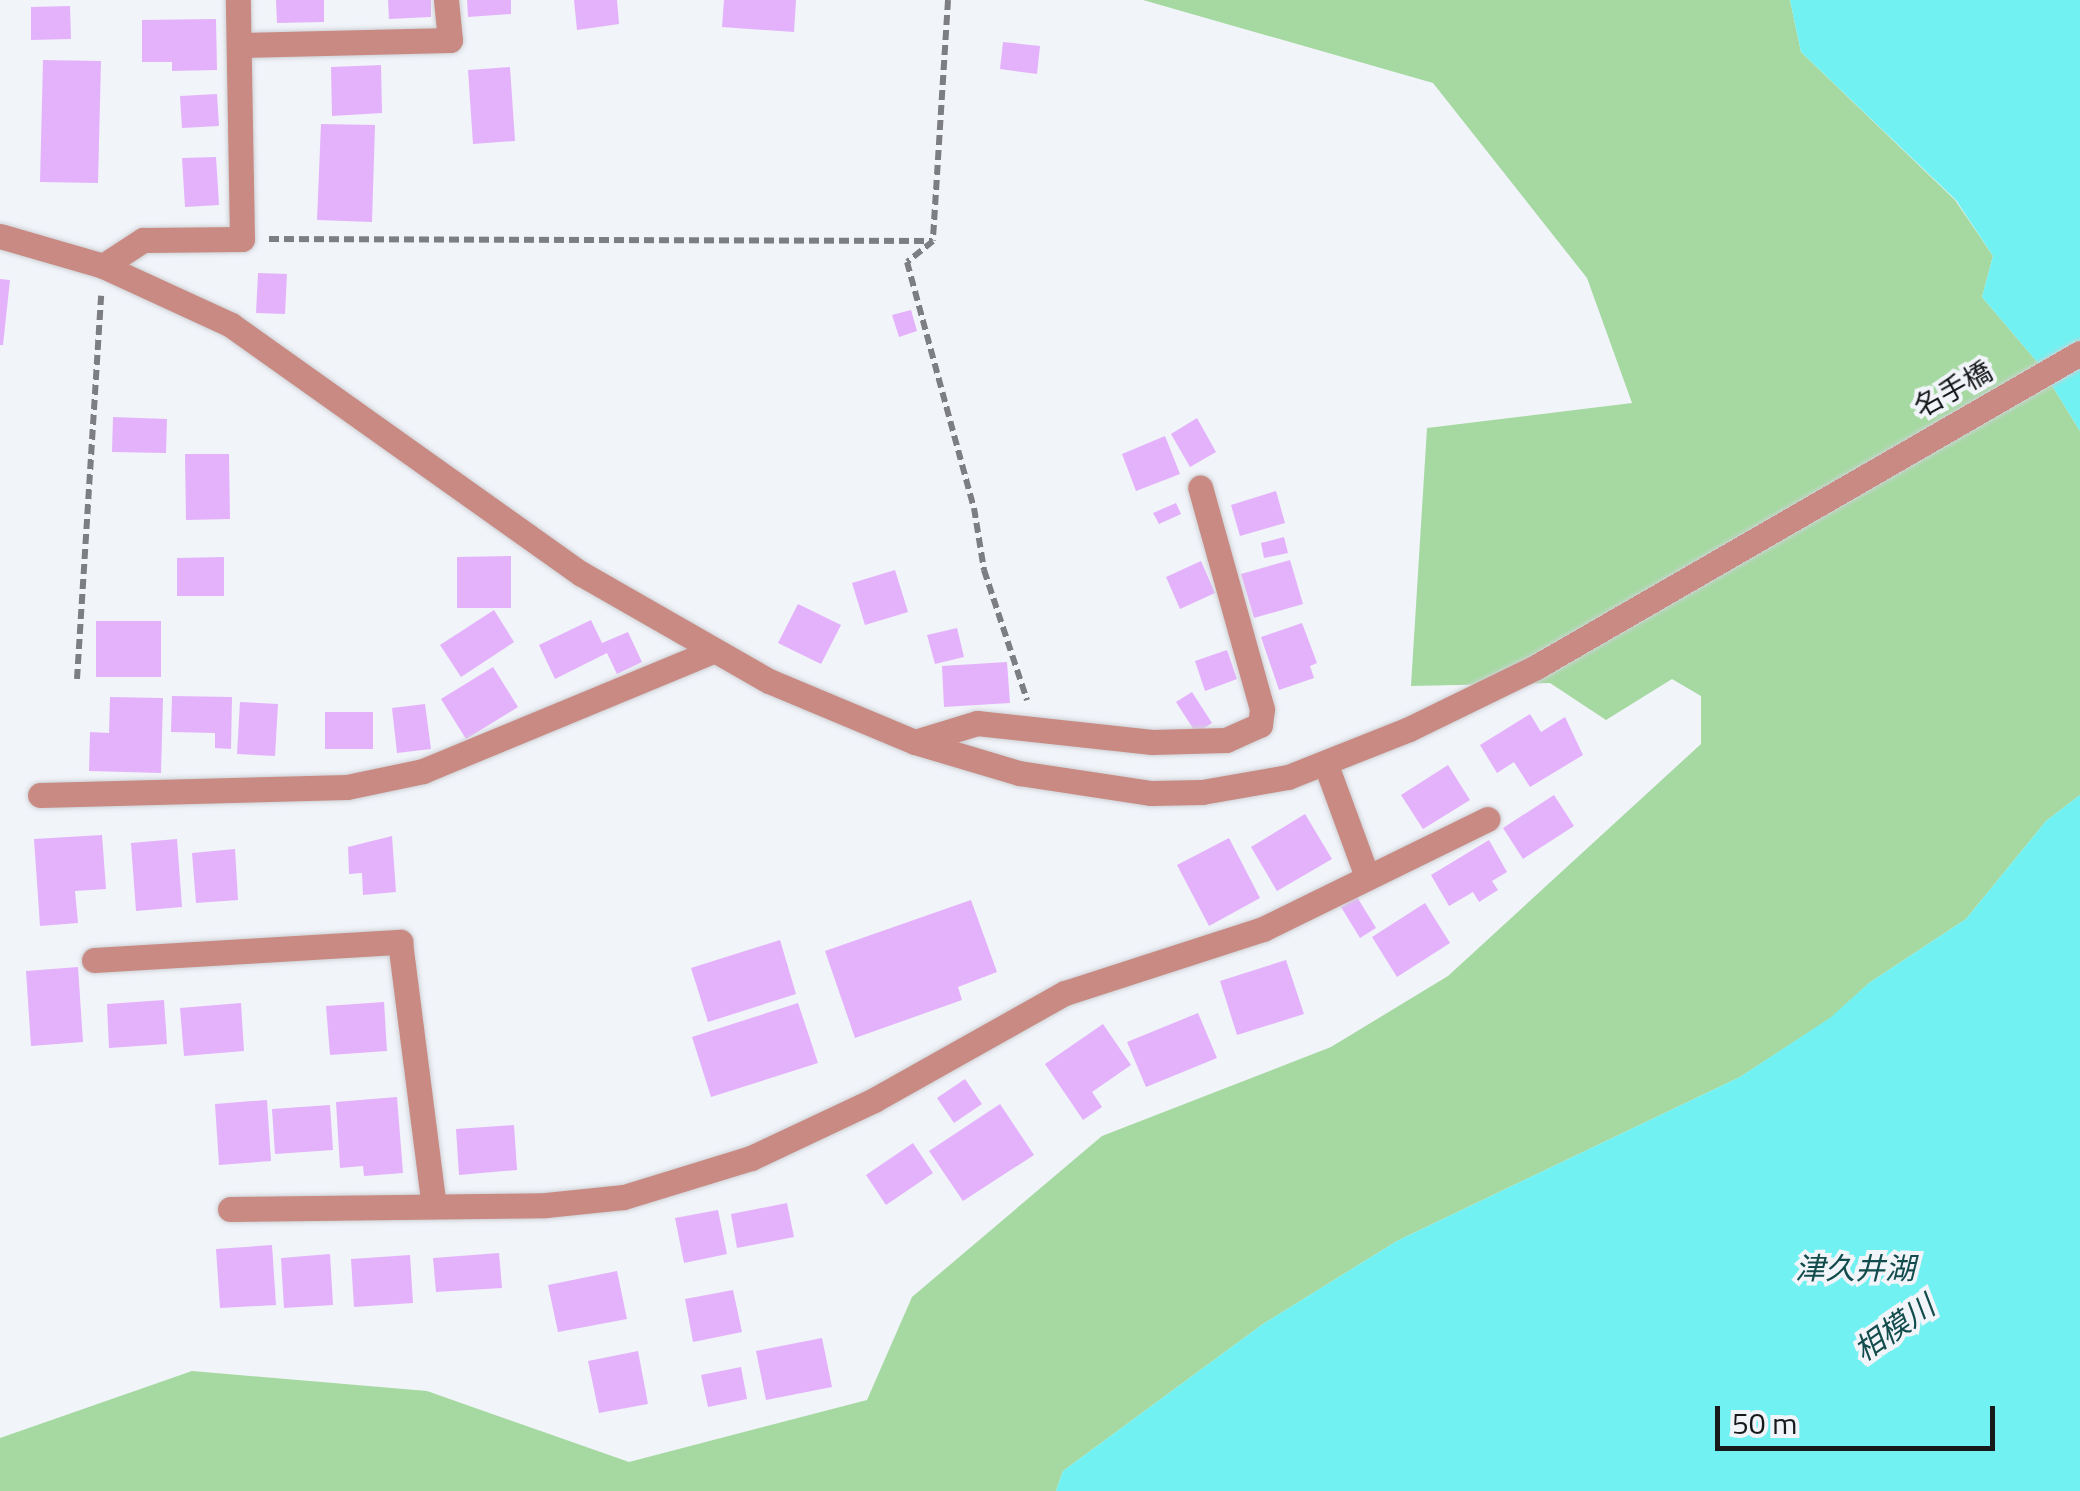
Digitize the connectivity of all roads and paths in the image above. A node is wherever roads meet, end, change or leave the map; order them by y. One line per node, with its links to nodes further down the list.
1 (238, 0): 4 (street)
2 (446, 0): 4 (street)
3 (948, 0): 7 (path)
4 (241, 45): 6 (street)
5 (0, 236): 8 (street, 名手橋)
6 (242, 238): 7 (path); 8 (street)
7 (933, 240): 13 (path)
8 (103, 266): 11 (street, 名手橋); 12 (path)
9 (2080, 353): 15 (street, 名手橋)
10 (1200, 486): 13 (street)
11 (712, 650): 14 (street, 名手橋); 16 (street)
12 (77, 679)
13 (1032, 731): 14 (street)
14 (914, 742): 15 (street, 名手橋)
15 (1326, 765): 18 (street)
16 (40, 796)
17 (1488, 819): 18 (street)
18 (1366, 874): 20 (street)
19 (94, 960): 20 (street)
20 (434, 1206): 21 (street)
21 (230, 1209)

